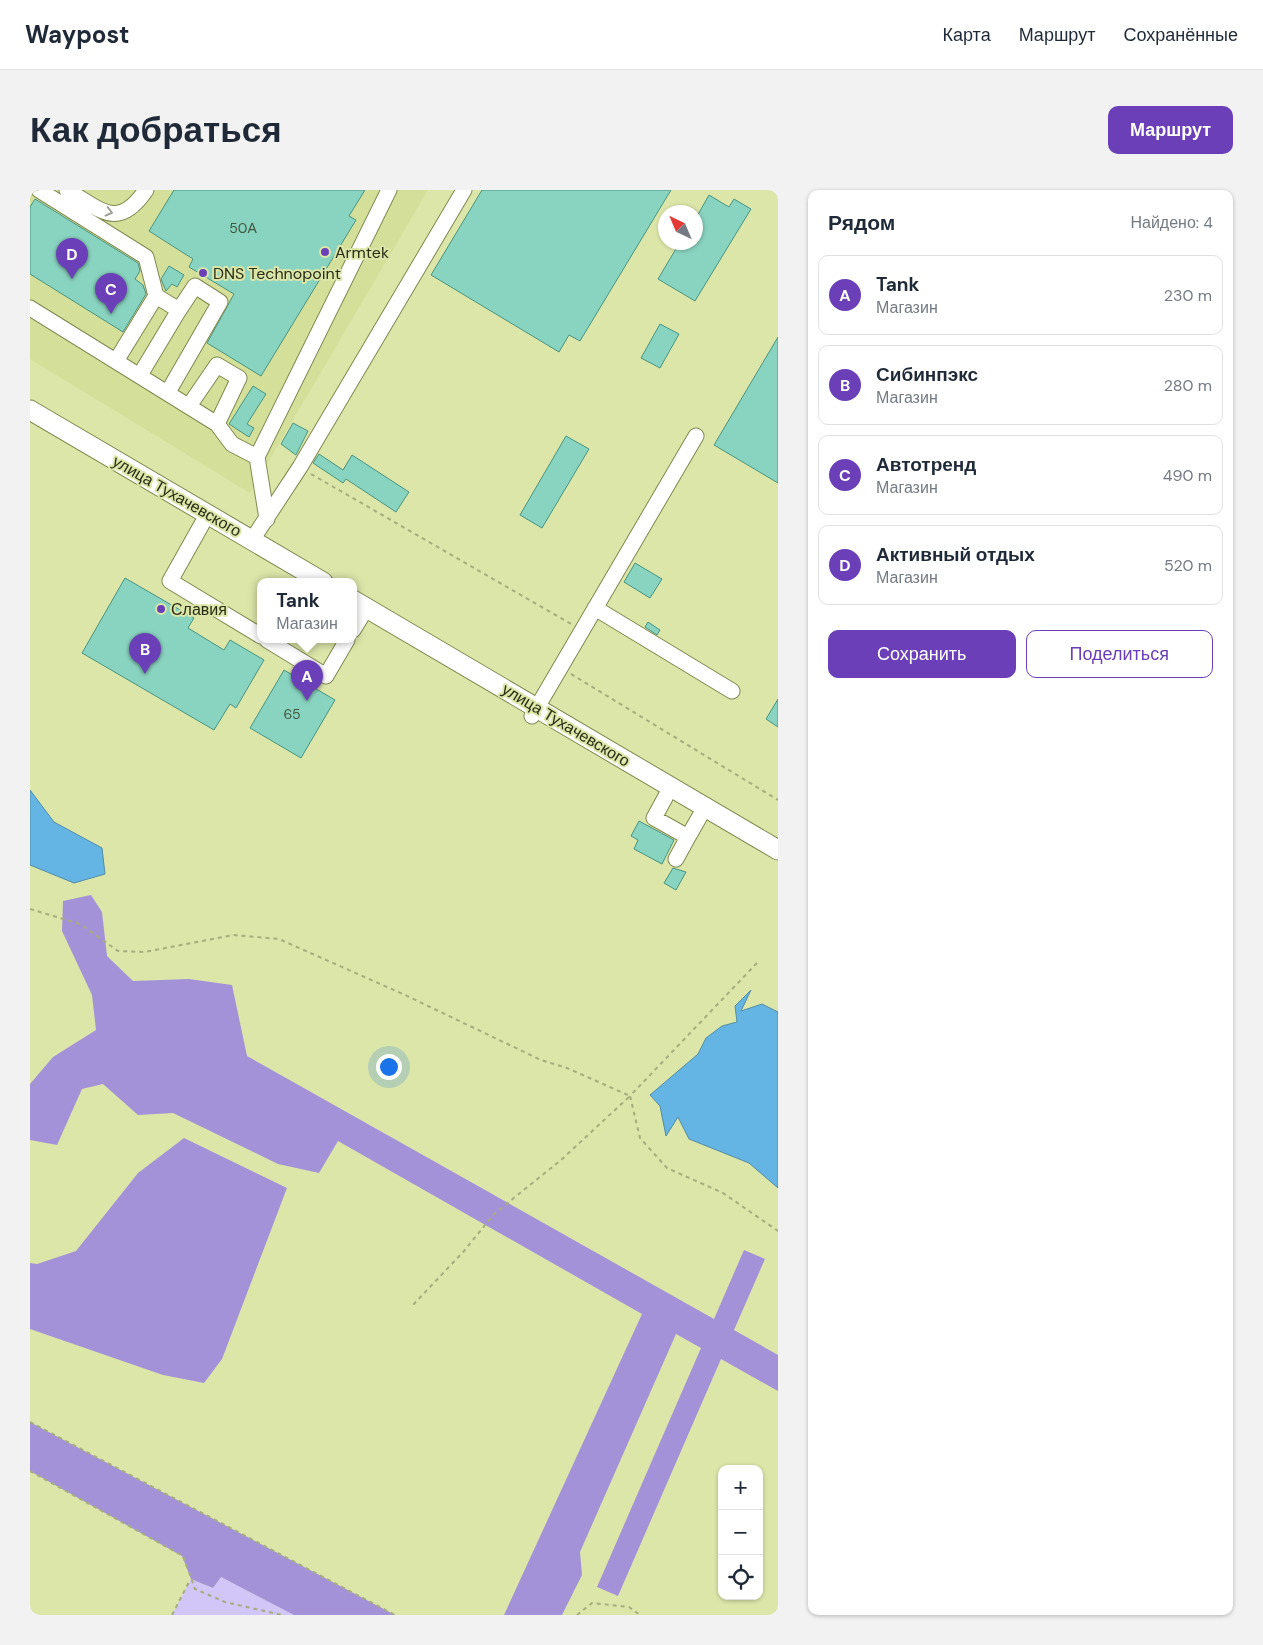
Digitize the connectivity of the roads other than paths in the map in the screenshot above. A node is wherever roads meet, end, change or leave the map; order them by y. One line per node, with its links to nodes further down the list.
1 (38, 190): 6 (street); 7 (street)
2 (67, 190): 3 (street, one-way to 3)
3 (146, 190)
4 (389, 190): 18 (street)
5 (464, 190): 19 (street)
6 (30, 194)
7 (156, 296): 9 (street); 10 (street)
8 (30, 308): 10 (street)
9 (179, 310): 11 (street); 12 (street)
10 (116, 361): 11 (street)
11 (140, 375): 12 (street)
12 (168, 392): 13 (street)
13 (189, 406): 16 (street); 16 (street)
14 (30, 410): 21 (main road, улица Тухачевского)
15 (30, 423): 20 (main road, улица Тухачевского)
16 (217, 424): 18 (street)
17 (696, 436): 24 (street)
18 (257, 456): 19 (street)
19 (267, 519): 21 (street)
20 (202, 524): 22 (main road, улица Тухачевского); 26 (street)
21 (252, 540): 23 (main road, улица Тухачевского)
22 (295, 578)
23 (316, 578)
24 (595, 608): 29 (street); 30 (street)
25 (357, 616): 30 (main road, улица Тухачевского)
26 (257, 634)
27 (272, 643): 28 (street)
28 (346, 643)
29 (732, 691)
30 (534, 712): 31 (main road, улица Тухачевского); 34 (main road, улица Тухачевского)
31 (666, 796): 32 (main road, улица Тухачевского); 33 (street)
32 (700, 816): 33 (street); 36 (main road, улица Тухачевского)
33 (688, 837): 35 (street)
34 (778, 850)
35 (676, 859)
36 (778, 862)

